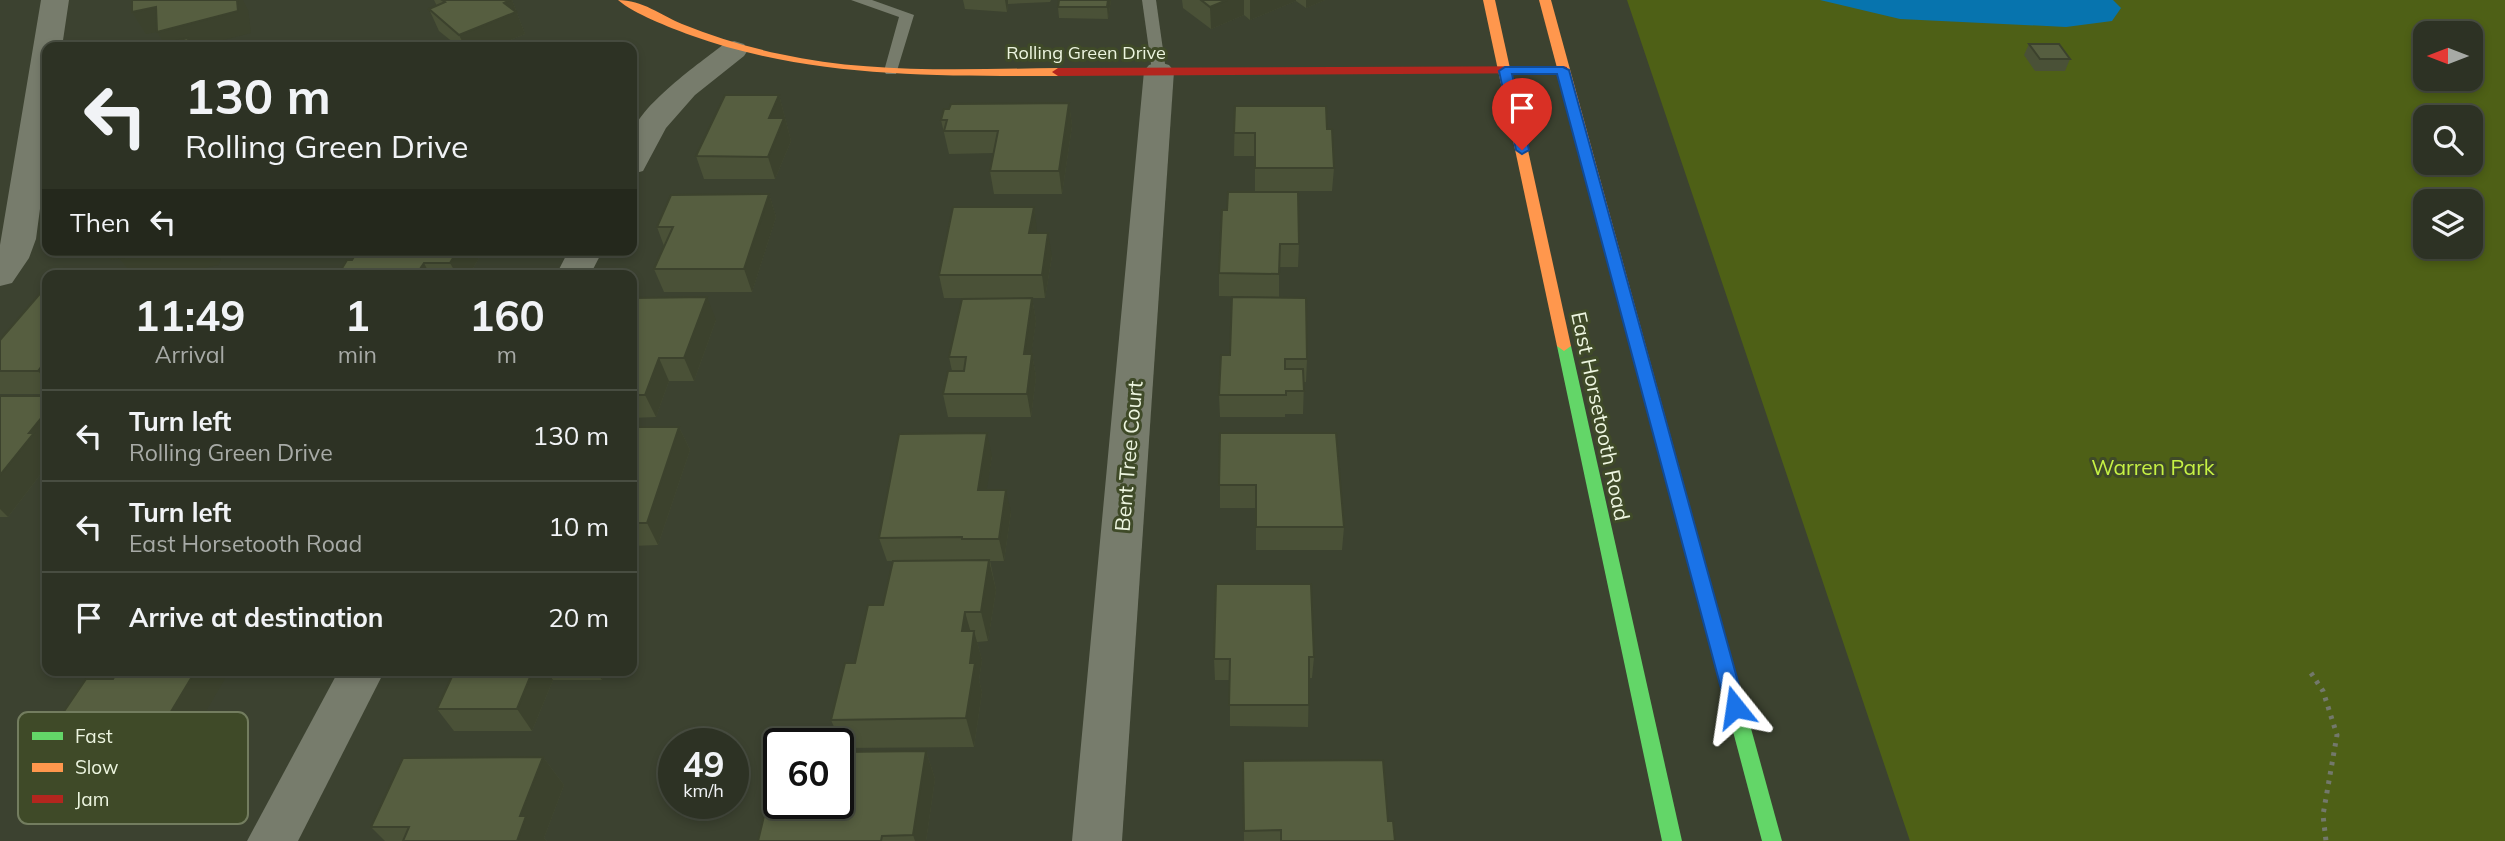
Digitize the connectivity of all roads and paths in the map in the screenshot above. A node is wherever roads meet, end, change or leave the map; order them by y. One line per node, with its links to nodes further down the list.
1 (55, 0): 7 (street)
2 (624, 0): 8 (main road, Rolling Green Drive)
3 (858, 0): 10 (lane)
4 (1149, 0): 11 (lane)
5 (1489, 0): 12 (main road, East Horsetooth Road)
6 (1545, 0): 9 (main road)
7 (49, 42)
8 (734, 50): 10 (main road, Rolling Green Drive); 14 (street)
9 (1563, 70): 12 (main road, Rolling Green Drive); 21 (main road)
10 (891, 71): 11 (main road, Rolling Green Drive)
11 (1159, 71): 12 (main road, Rolling Green Drive); 19 (street, Bent Tree Court)
12 (1505, 71): 20 (main road, East Horsetooth Road)
13 (42, 89): 15 (street)
14 (637, 154)
15 (0, 275)
16 (2311, 673): 22 (path)
17 (360, 676): 18 (street)
18 (272, 841)
19 (1097, 841)
20 (1672, 841)
21 (1772, 841)
22 (2326, 841)

